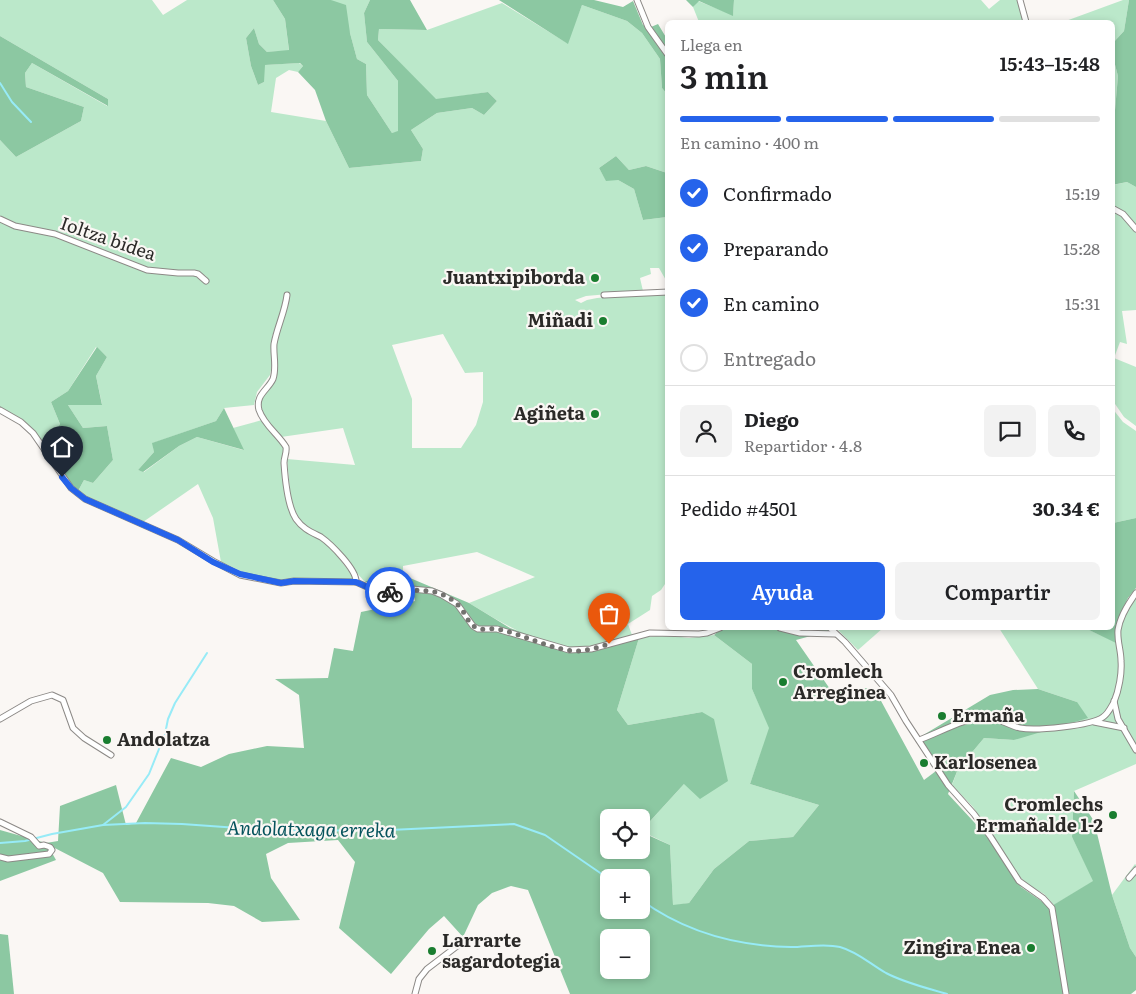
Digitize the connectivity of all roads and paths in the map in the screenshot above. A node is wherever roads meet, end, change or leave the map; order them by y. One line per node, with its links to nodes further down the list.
1 (638, 0): 4 (street)
2 (1020, 0): 3 (street)
3 (1025, 20)
4 (665, 51)
5 (1115, 210): 7 (street)
6 (0, 219): 8 (street, Ioltza bidea)
7 (1136, 229)
8 (206, 281)
9 (665, 292): 11 (street)
10 (287, 295): 13 (street)
11 (604, 295)
12 (0, 410): 13 (street)
13 (356, 582): 15 (street)
14 (1136, 593): 19 (street)
15 (715, 630)
16 (790, 630): 18 (street)
17 (832, 630): 18 (street)
18 (836, 634): 23 (street)
19 (1114, 701): 21 (street); 22 (street)
20 (0, 719): 25 (street)
21 (1094, 722): 22 (street); 23 (street)
22 (1124, 728): 24 (street)
23 (920, 740): 32 (street)
24 (1136, 750)
25 (111, 755)
26 (0, 822): 27 (street)
27 (0, 857)
28 (1136, 870): 29 (street)
29 (1129, 878)
30 (464, 940): 31 (street)
31 (415, 994)
32 (1066, 994)

